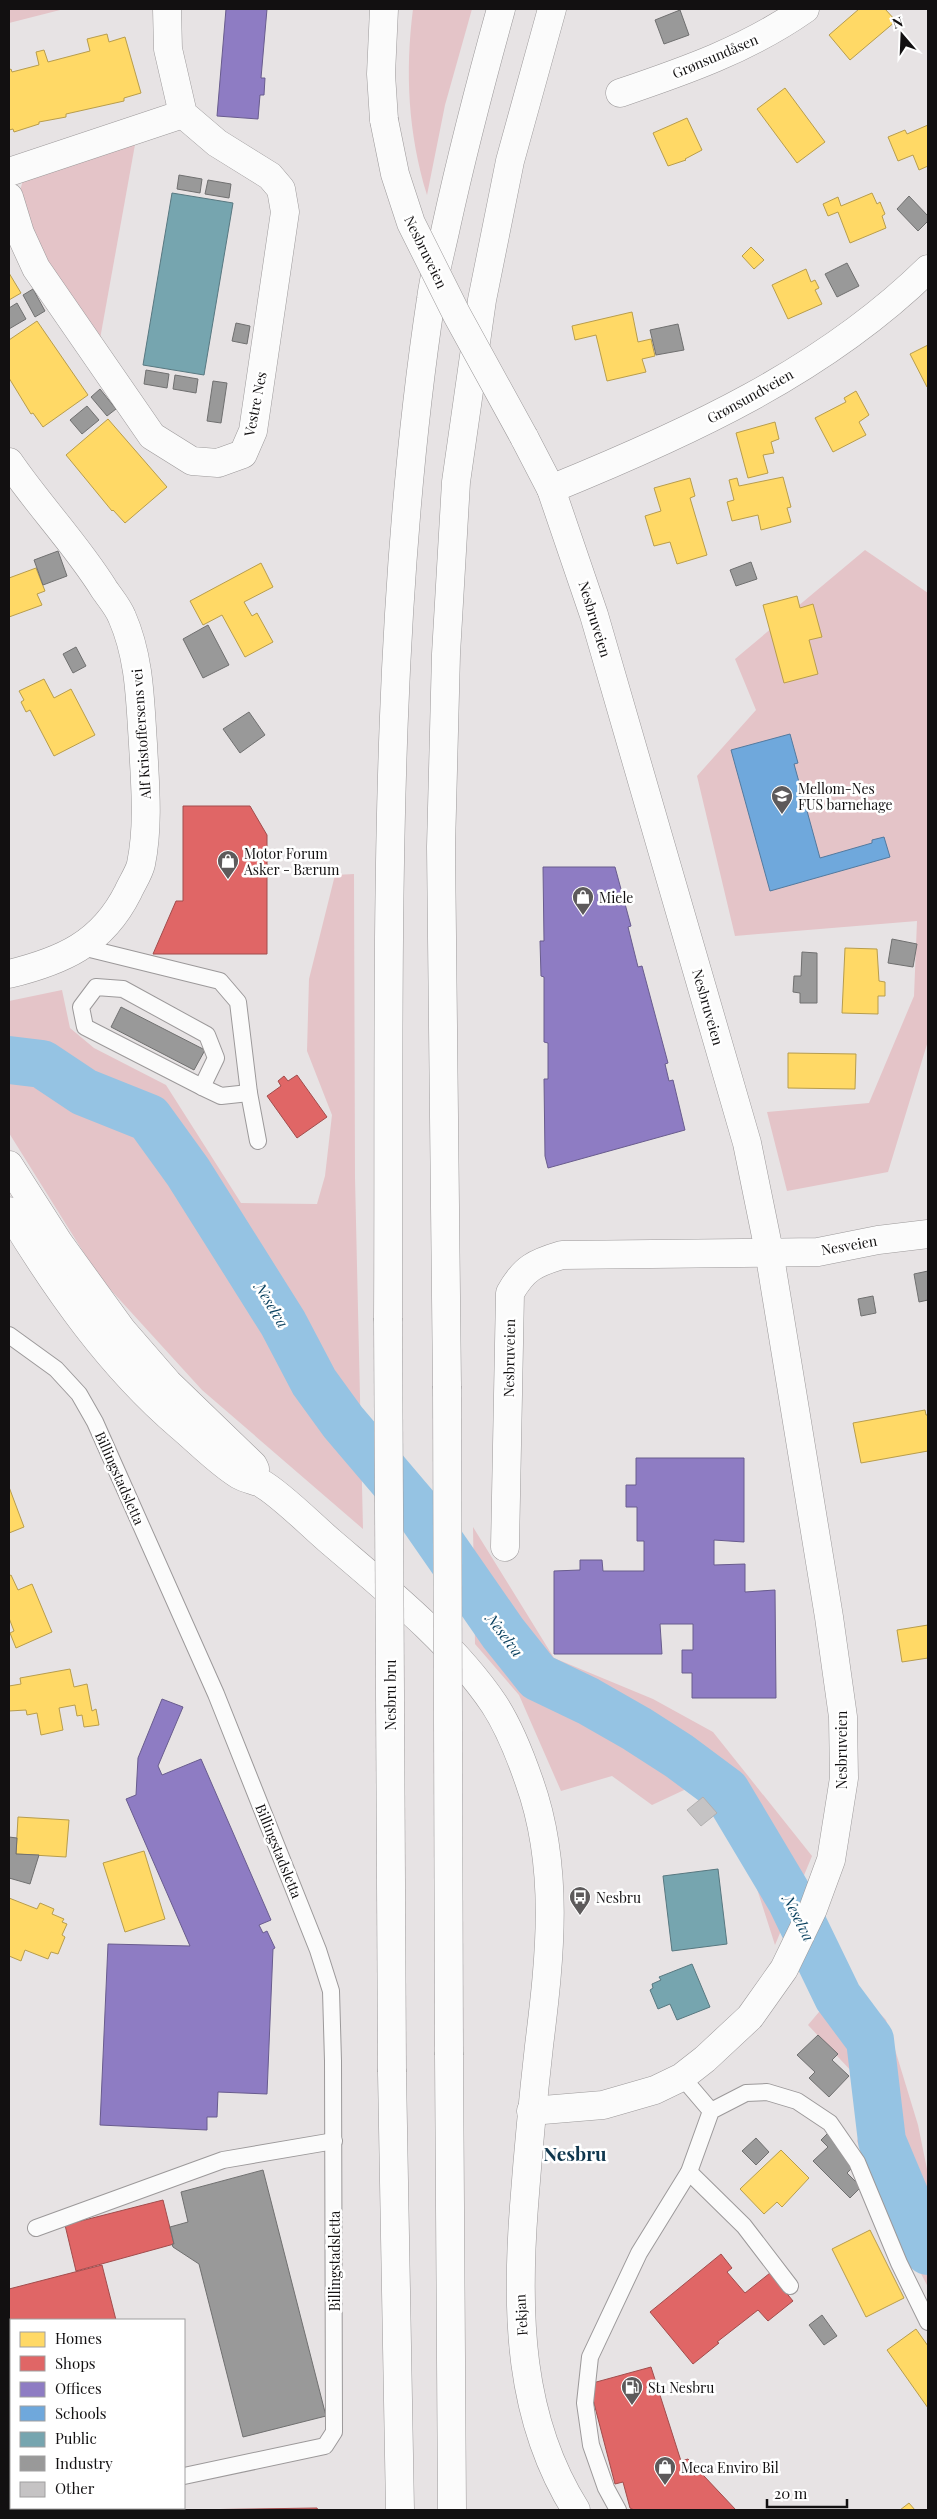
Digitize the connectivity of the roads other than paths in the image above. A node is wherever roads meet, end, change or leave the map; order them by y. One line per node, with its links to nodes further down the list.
1 (167, 9): 7 (main road)
2 (384, 9): 12 (main road, Nesbruveien, bridge)
3 (501, 9): 33 (main road, Nesbru bru, bridge)
4 (552, 9): 34 (main road, bridge)
5 (805, 9): 6 (main road, Grønsundåsen)
6 (620, 93)
7 (183, 114): 8 (main road); 9 (main road, Vestre Nes)
8 (9, 172)
9 (9, 197)
10 (928, 269): 12 (main road, Grønsundveien)
11 (9, 462): 13 (main road, Alf Kristoffersens vei)
12 (551, 489): 21 (main road, Nesbruveien)
13 (82, 947): 14 (main road, Alf Kristoffersens vei); 16 (lane)
14 (9, 974)
15 (202, 1087): 15 (lane); 16 (lane)
16 (249, 1093): 17 (lane)
17 (258, 1141)
18 (9, 1165): 19 (main road)
19 (17, 1216): 25 (main road)
20 (928, 1234): 21 (main road, Nesveien)
21 (769, 1251): 23 (main road, Nesbruveien); 24 (main road, Nesbruveien)
22 (9, 1335): 27 (lane, Billingstadsletta)
23 (506, 1547)
24 (682, 2077): 25 (main road, Nesbruveien); 26 (lane)
25 (532, 2111): 35 (main road, Fekjan)
26 (711, 2111): 28 (lane); 31 (lane)
27 (334, 2141): 29 (lane); 32 (lane, Billingstadsletta)
28 (690, 2172): 30 (lane); 36 (lane)
29 (36, 2228)
30 (790, 2286)
31 (928, 2322)
32 (185, 2476)
33 (400, 2510)
34 (452, 2510)
35 (576, 2510)
36 (618, 2510)

